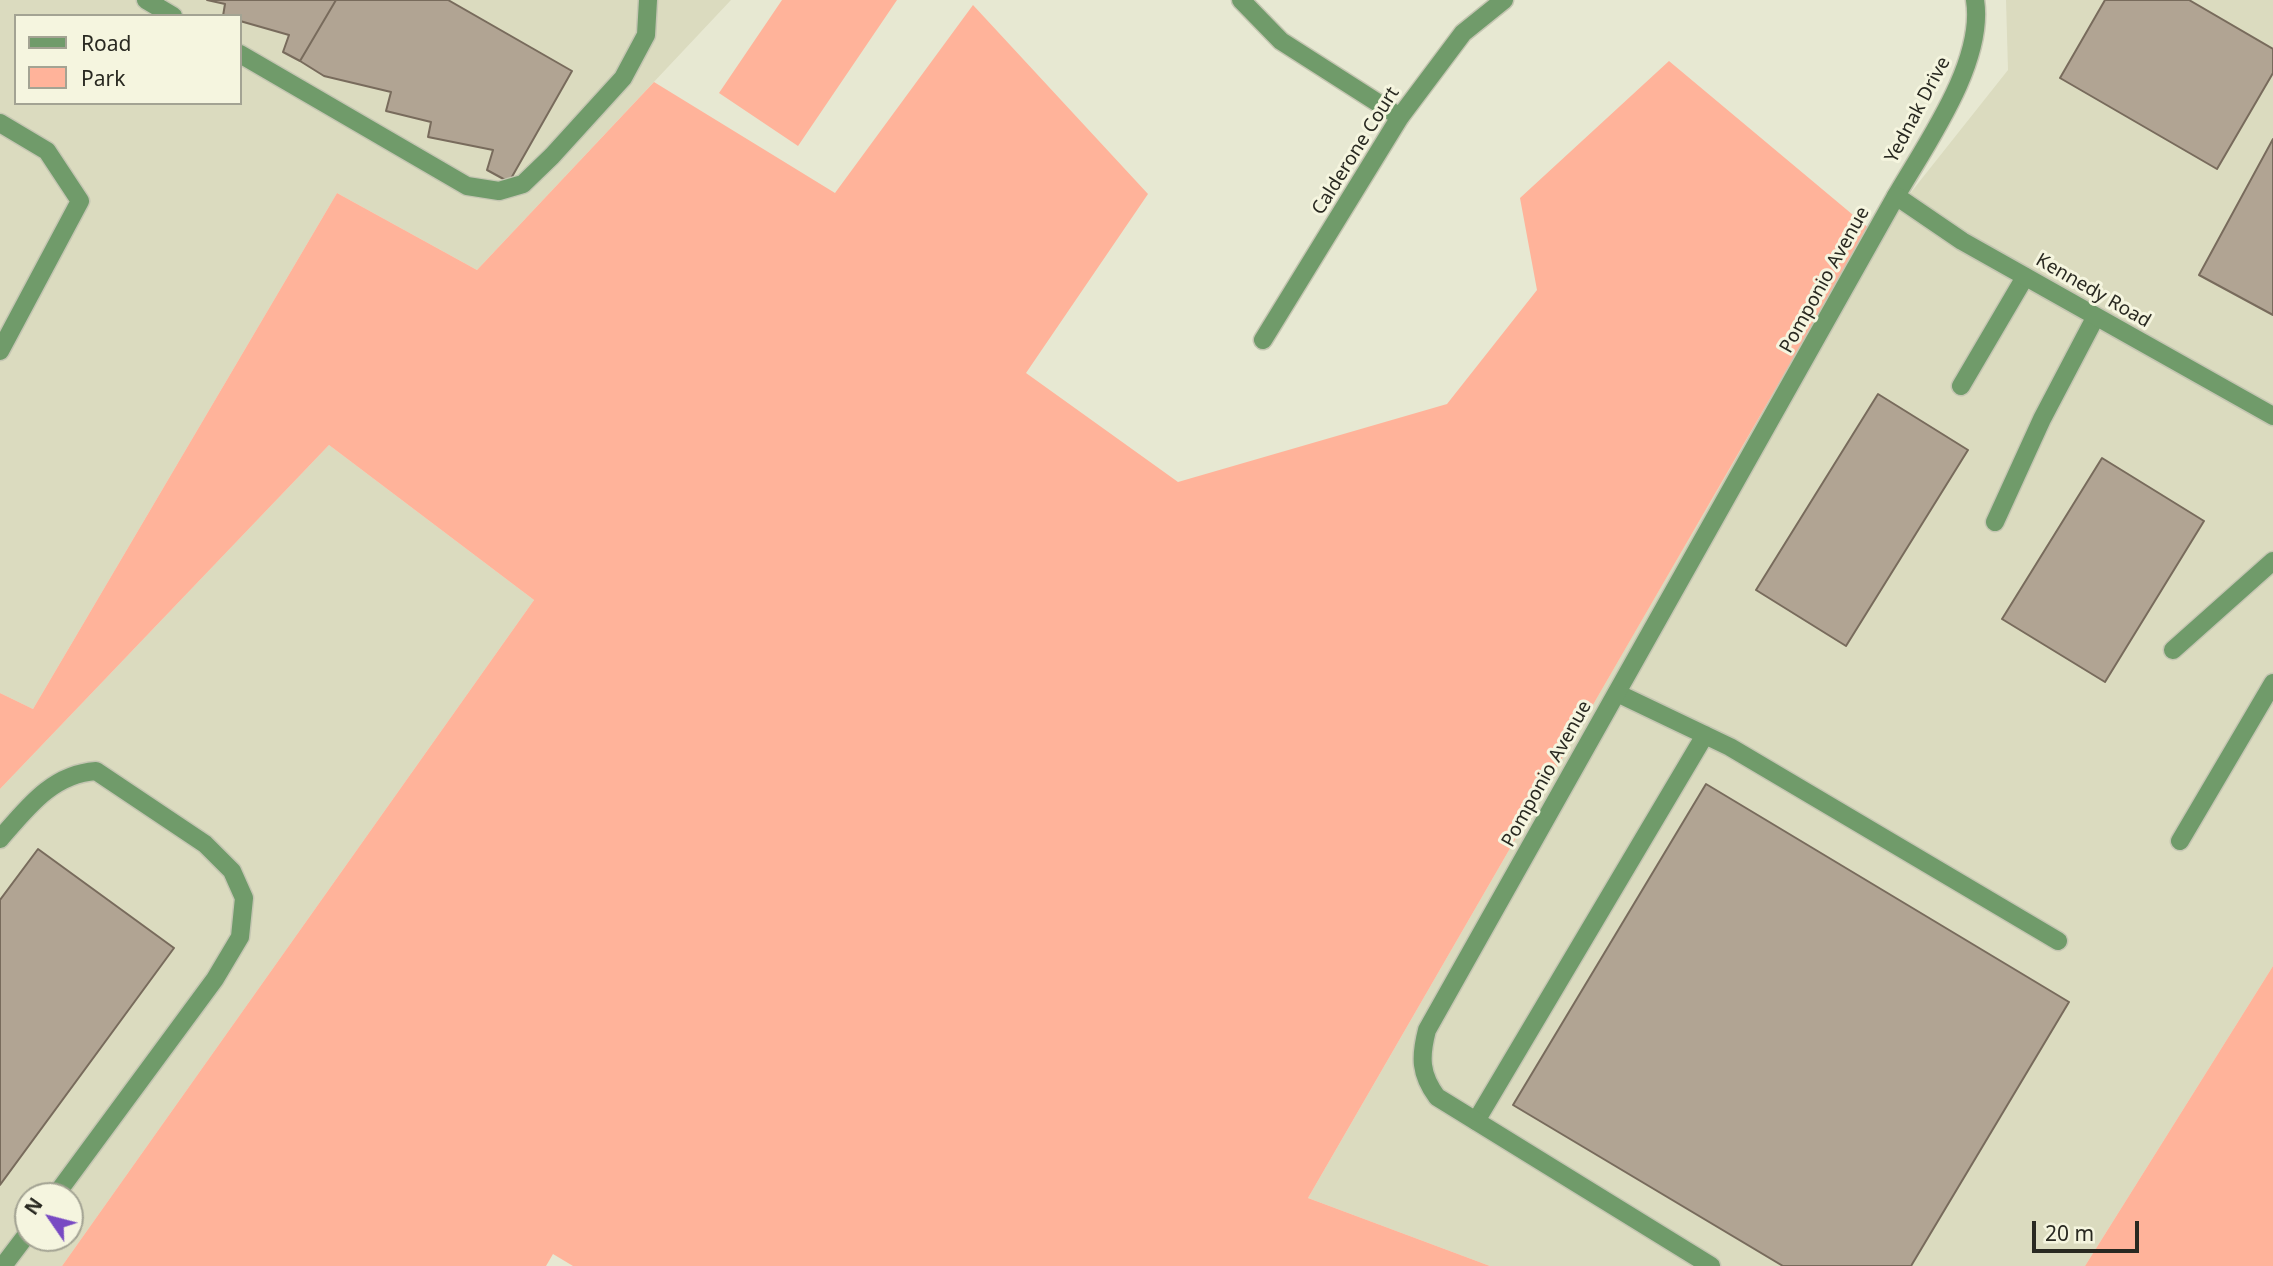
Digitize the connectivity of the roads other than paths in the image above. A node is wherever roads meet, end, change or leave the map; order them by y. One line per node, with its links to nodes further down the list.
1 (146, 0): 6 (street)
2 (648, 0): 7 (street)
3 (1241, 0): 8 (street)
4 (1504, 0): 8 (street, Calderone Court)
5 (1975, 0): 10 (street, Yednak Drive)
6 (170, 14)
7 (242, 55)
8 (1400, 117): 13 (street, Calderone Court)
9 (0, 123): 14 (street)
10 (1896, 196): 11 (street, Kennedy Road); 21 (street, Pomponio Avenue)
11 (2025, 277): 12 (street, Kennedy Road); 15 (street)
12 (2095, 318): 16 (street, Kennedy Road); 17 (street)
13 (1263, 340)
14 (0, 351)
15 (1961, 386)
16 (2273, 416)
17 (1995, 522)
18 (2273, 561): 19 (street)
19 (2173, 650)
20 (2273, 683): 24 (street)
21 (1616, 693): 22 (street); 26 (street, Pomponio Avenue)
22 (1704, 735): 25 (street); 26 (street)
23 (0, 839): 27 (street)
24 (2180, 841)
25 (2058, 941)
26 (1476, 1121): 30 (street, Pomponio Avenue)
27 (65, 1182)
28 (14, 1251): 29 (street)
29 (3, 1266)
30 (1711, 1266)

